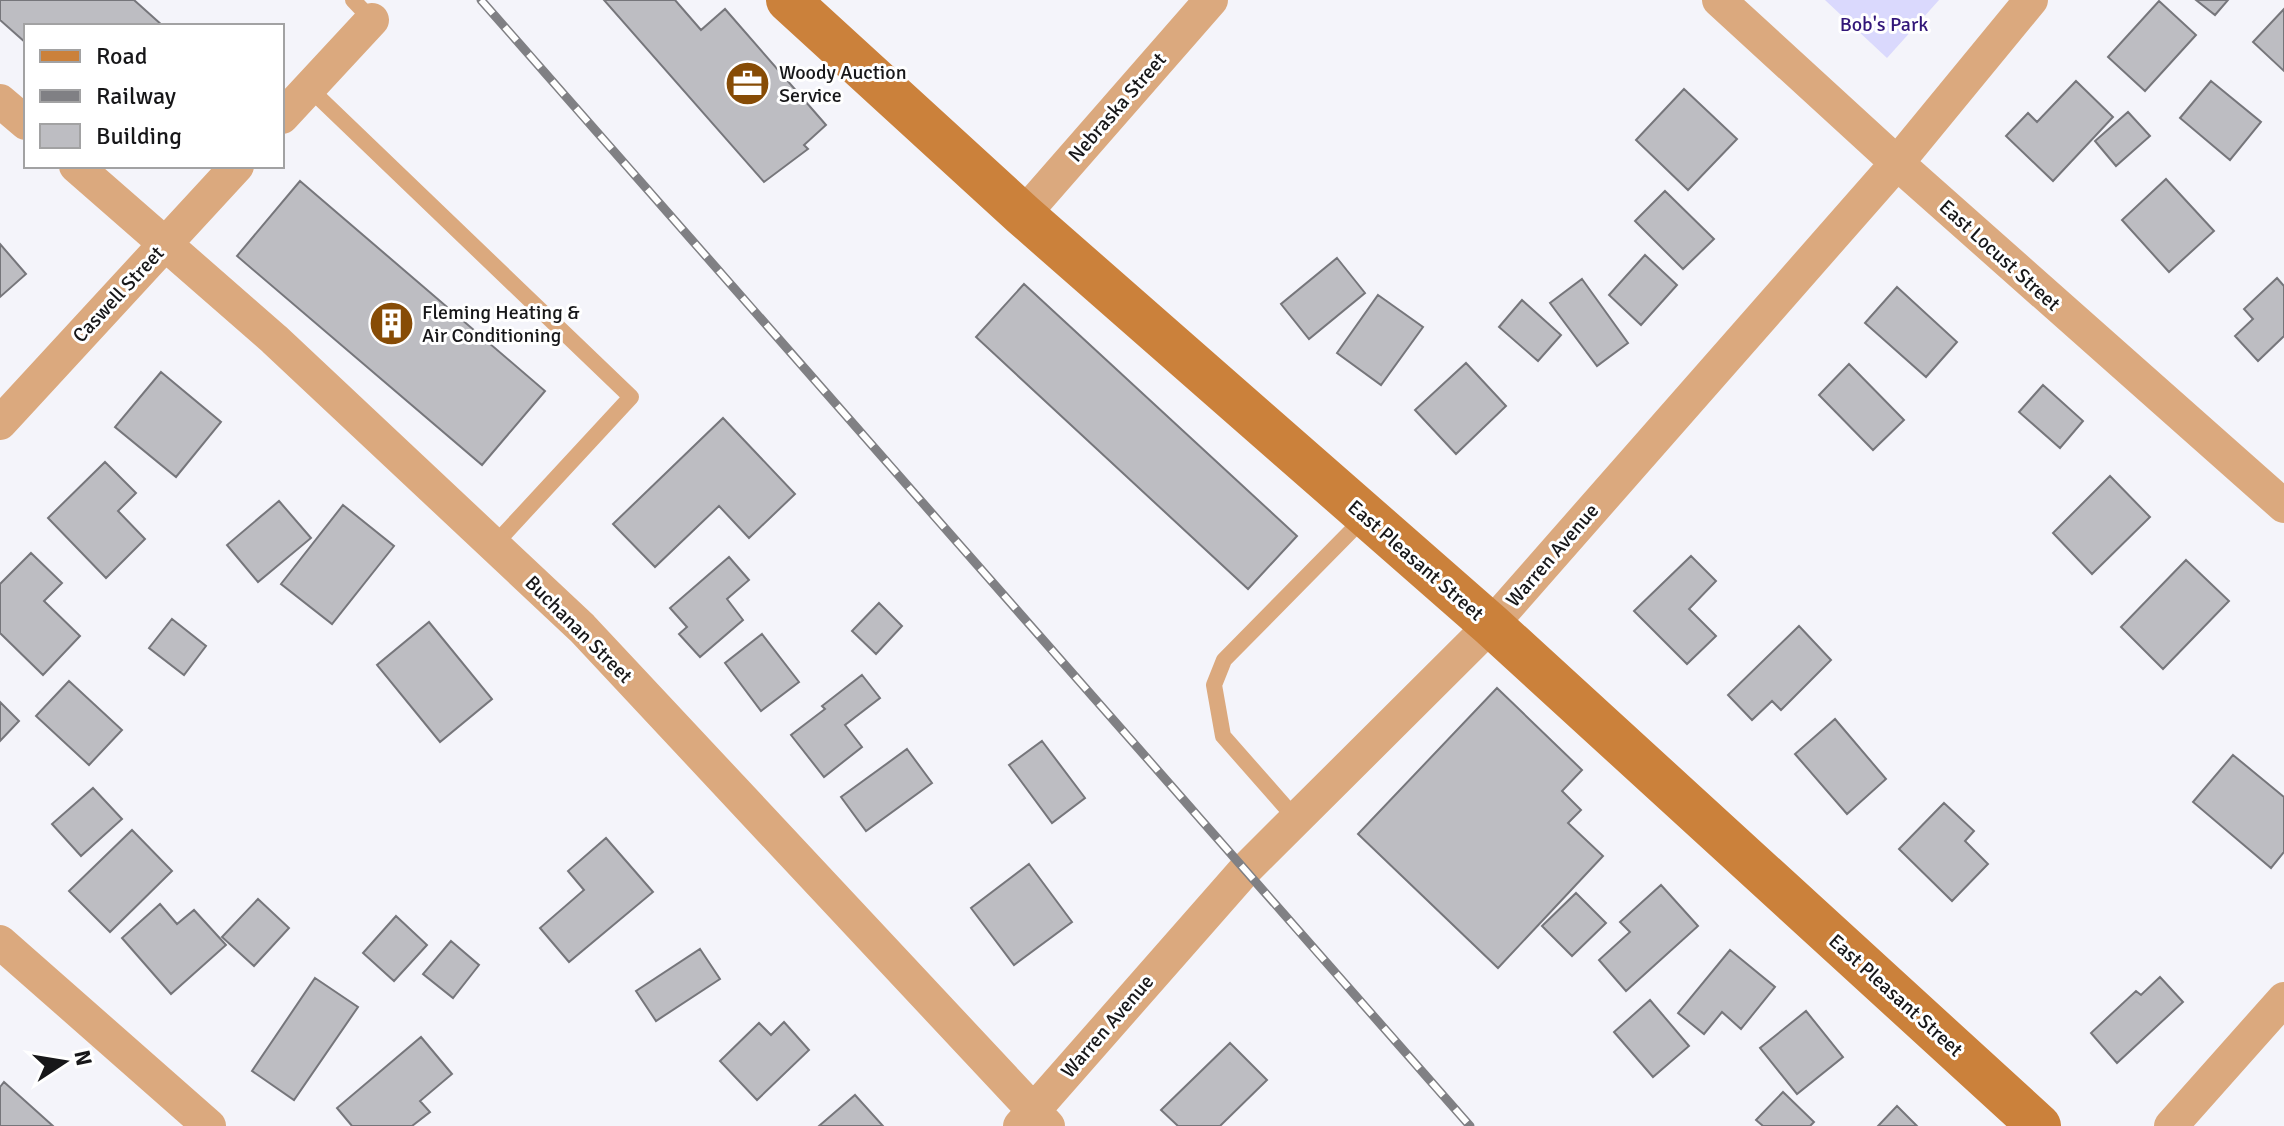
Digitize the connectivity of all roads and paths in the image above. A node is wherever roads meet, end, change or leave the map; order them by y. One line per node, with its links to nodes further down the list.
1 (788, 0): 13 (main road, East Pleasant Street)
2 (1211, 0): 13 (street, Nebraska Street)
3 (1719, 0): 10 (street, East Locust Street)
4 (2031, 0): 10 (street, Warren Avenue)
5 (362, 10): 6 (street)
6 (309, 88): 8 (street); 18 (lane)
7 (0, 101): 9 (street)
8 (284, 115)
9 (24, 121)
10 (1897, 163): 16 (street, East Locust Street); 19 (street, Warren Avenue)
11 (78, 168): 14 (street, Buchanan Street)
12 (235, 168): 14 (street, Caswell Street)
13 (1023, 215): 17 (main road, East Pleasant Street)
14 (166, 242): 15 (street, Caswell Street); 18 (street, Buchanan Street)
15 (0, 423)
16 (2284, 506)
17 (1366, 516): 19 (main road, East Pleasant Street); 20 (lane)
18 (494, 545): 23 (street, Buchanan Street)
19 (1491, 625): 20 (street, Warren Avenue); 25 (main road, East Pleasant Street)
20 (1296, 819): 23 (street, Warren Avenue)
21 (0, 942): 24 (street)
22 (2284, 999): 26 (street)
23 (1033, 1121)
24 (209, 1126)
25 (2039, 1126)
26 (2171, 1126)

